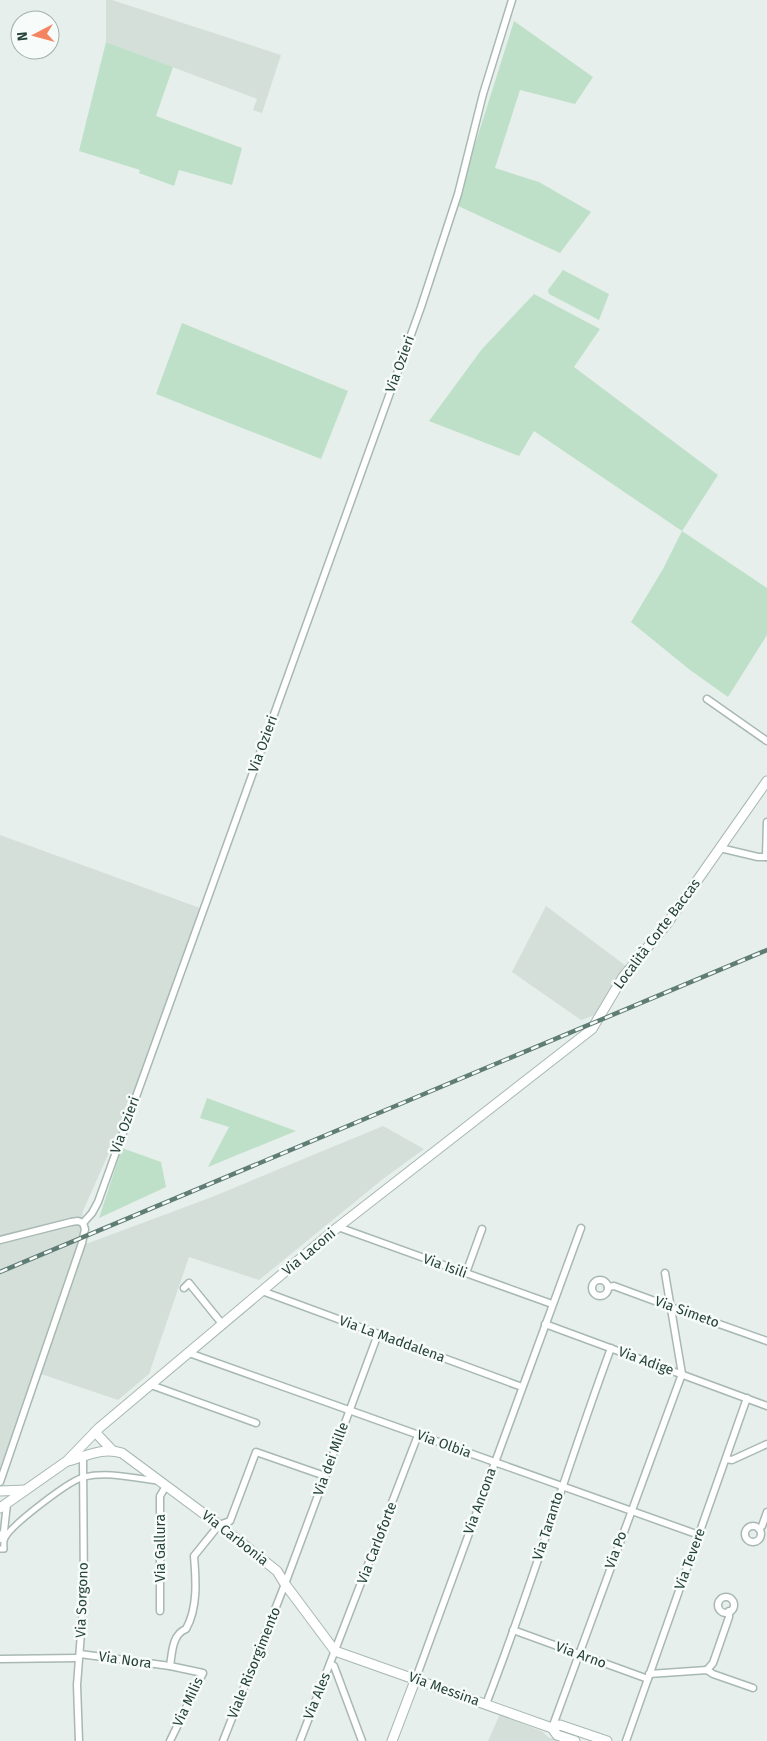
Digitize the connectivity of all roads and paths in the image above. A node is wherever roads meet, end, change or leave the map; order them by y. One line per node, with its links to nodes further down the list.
1 (512, 0): 9 (street, Via Ozieri)
2 (707, 699): 3 (street)
3 (767, 742)
4 (767, 781): 6 (street, Località Corte Baccas)
5 (767, 822): 7 (street)
6 (720, 848): 7 (street); 8 (street, Località Corte Baccas)
7 (767, 857)
8 (598, 1021): 10 (street, Via Laconi)
9 (83, 1223): 13 (street); 46 (street)
10 (338, 1227): 14 (street, Via Isili); 18 (street, Via Laconi)
11 (581, 1228): 19 (street, Via Ancona)
12 (482, 1229): 14 (street)
13 (0, 1240)
14 (466, 1273): 19 (street, Via Isili)
15 (665, 1273): 20 (street)
16 (608, 1287): 20 (street, Via Simeto)
17 (184, 1288): 22 (street)
18 (262, 1292): 22 (street, Via Laconi); 23 (street, Via La Maddalena)
19 (552, 1304): 21 (street, Via Ancona)
20 (671, 1308): 24 (street, Via Simeto); 27 (street)
21 (545, 1324): 25 (street, Via Adige); 29 (street, Via Ancona)
22 (223, 1325): 26 (street, Via Laconi)
23 (378, 1334): 29 (street, Via La Maddalena); 32 (street, Via dei Mille)
24 (767, 1341)
25 (611, 1348): 27 (street, Via Adige); 45 (street, Via Taranto)
26 (189, 1353): 28 (street, Via Laconi); 32 (street, Via Olbia)
27 (682, 1374): 30 (street, Via Adige); 49 (street, Via Po)
28 (151, 1385): 33 (street); 34 (street, Via Laconi)
29 (522, 1387): 41 (street, Via Ancona)
30 (747, 1398): 31 (street); 39 (street, Via Tevere)
31 (767, 1406)
32 (350, 1410): 35 (street, Via Olbia); 42 (street, Via dei Mille)
33 (256, 1423)
34 (95, 1432): 37 (street, Via Carbonia); 40 (street, Via Laconi)
35 (418, 1435): 41 (street, Via Olbia); 60 (street, Via Carloforte)
36 (767, 1444): 39 (street)
37 (112, 1450): 38 (street); 44 (street, Via Carbonia)
38 (83, 1458): 40 (street); 43 (street, Via Sorgono)
39 (726, 1459): 53 (street, Via Tevere)
40 (67, 1462): 47 (street, Via Laconi)
41 (494, 1462): 45 (street, Via Olbia); 68 (street, Via Ancona)
42 (325, 1476): 51 (street); 56 (street, Via dei Mille)
43 (83, 1477): 44 (street); 55 (street); 62 (street, Via Sorgono)
44 (163, 1484): 51 (street, Via Carbonia); 57 (street, Via Gallura)
45 (562, 1486): 49 (street, Via Olbia); 59 (street, Via Taranto)
46 (1, 1488): 47 (street); 48 (street)
47 (25, 1490): 48 (street, Via Laconi)
48 (4, 1504): 54 (street)
49 (631, 1511): 53 (street, Via Olbia); 61 (street, Via Po)
50 (767, 1512): 52 (street)
51 (220, 1525): 56 (street, Via Carbonia); 65 (street)
52 (759, 1529)
53 (699, 1535): 67 (street, Via Tevere)
54 (0, 1539)
55 (0, 1549)
56 (285, 1584): 60 (street, Via Carbonia); 74 (street, Viale Risorgimento)
57 (160, 1611)
58 (729, 1611): 66 (street)
59 (514, 1630): 61 (street, Via Arno); 70 (street, Via Taranto)
60 (335, 1651): 64 (street, Via Ales); 68 (street, Via Messina)
61 (579, 1654): 67 (street, Via Arno); 71 (street, Via Po)
62 (79, 1656): 63 (street, Via Nora); 65 (street, Via Nora); 72 (street, Via Sorgono)
63 (0, 1659)
64 (330, 1664): 75 (street, Via Ales); 76 (street)
65 (170, 1666): 73 (street, Via Milis)
66 (707, 1670): 67 (street); 69 (street)
67 (648, 1677): 80 (street, Via Tevere)
68 (416, 1678): 70 (street, Via Messina); 77 (street)
69 (753, 1688)
70 (486, 1704): 71 (street, Via Messina)
71 (552, 1728): 78 (street, Via Messina); 79 (street, Via Messina)
72 (79, 1741)
73 (170, 1741)
74 (222, 1741)
75 (300, 1741)
76 (362, 1741)
77 (392, 1741)
78 (575, 1741)
79 (608, 1741)
80 (626, 1741)

